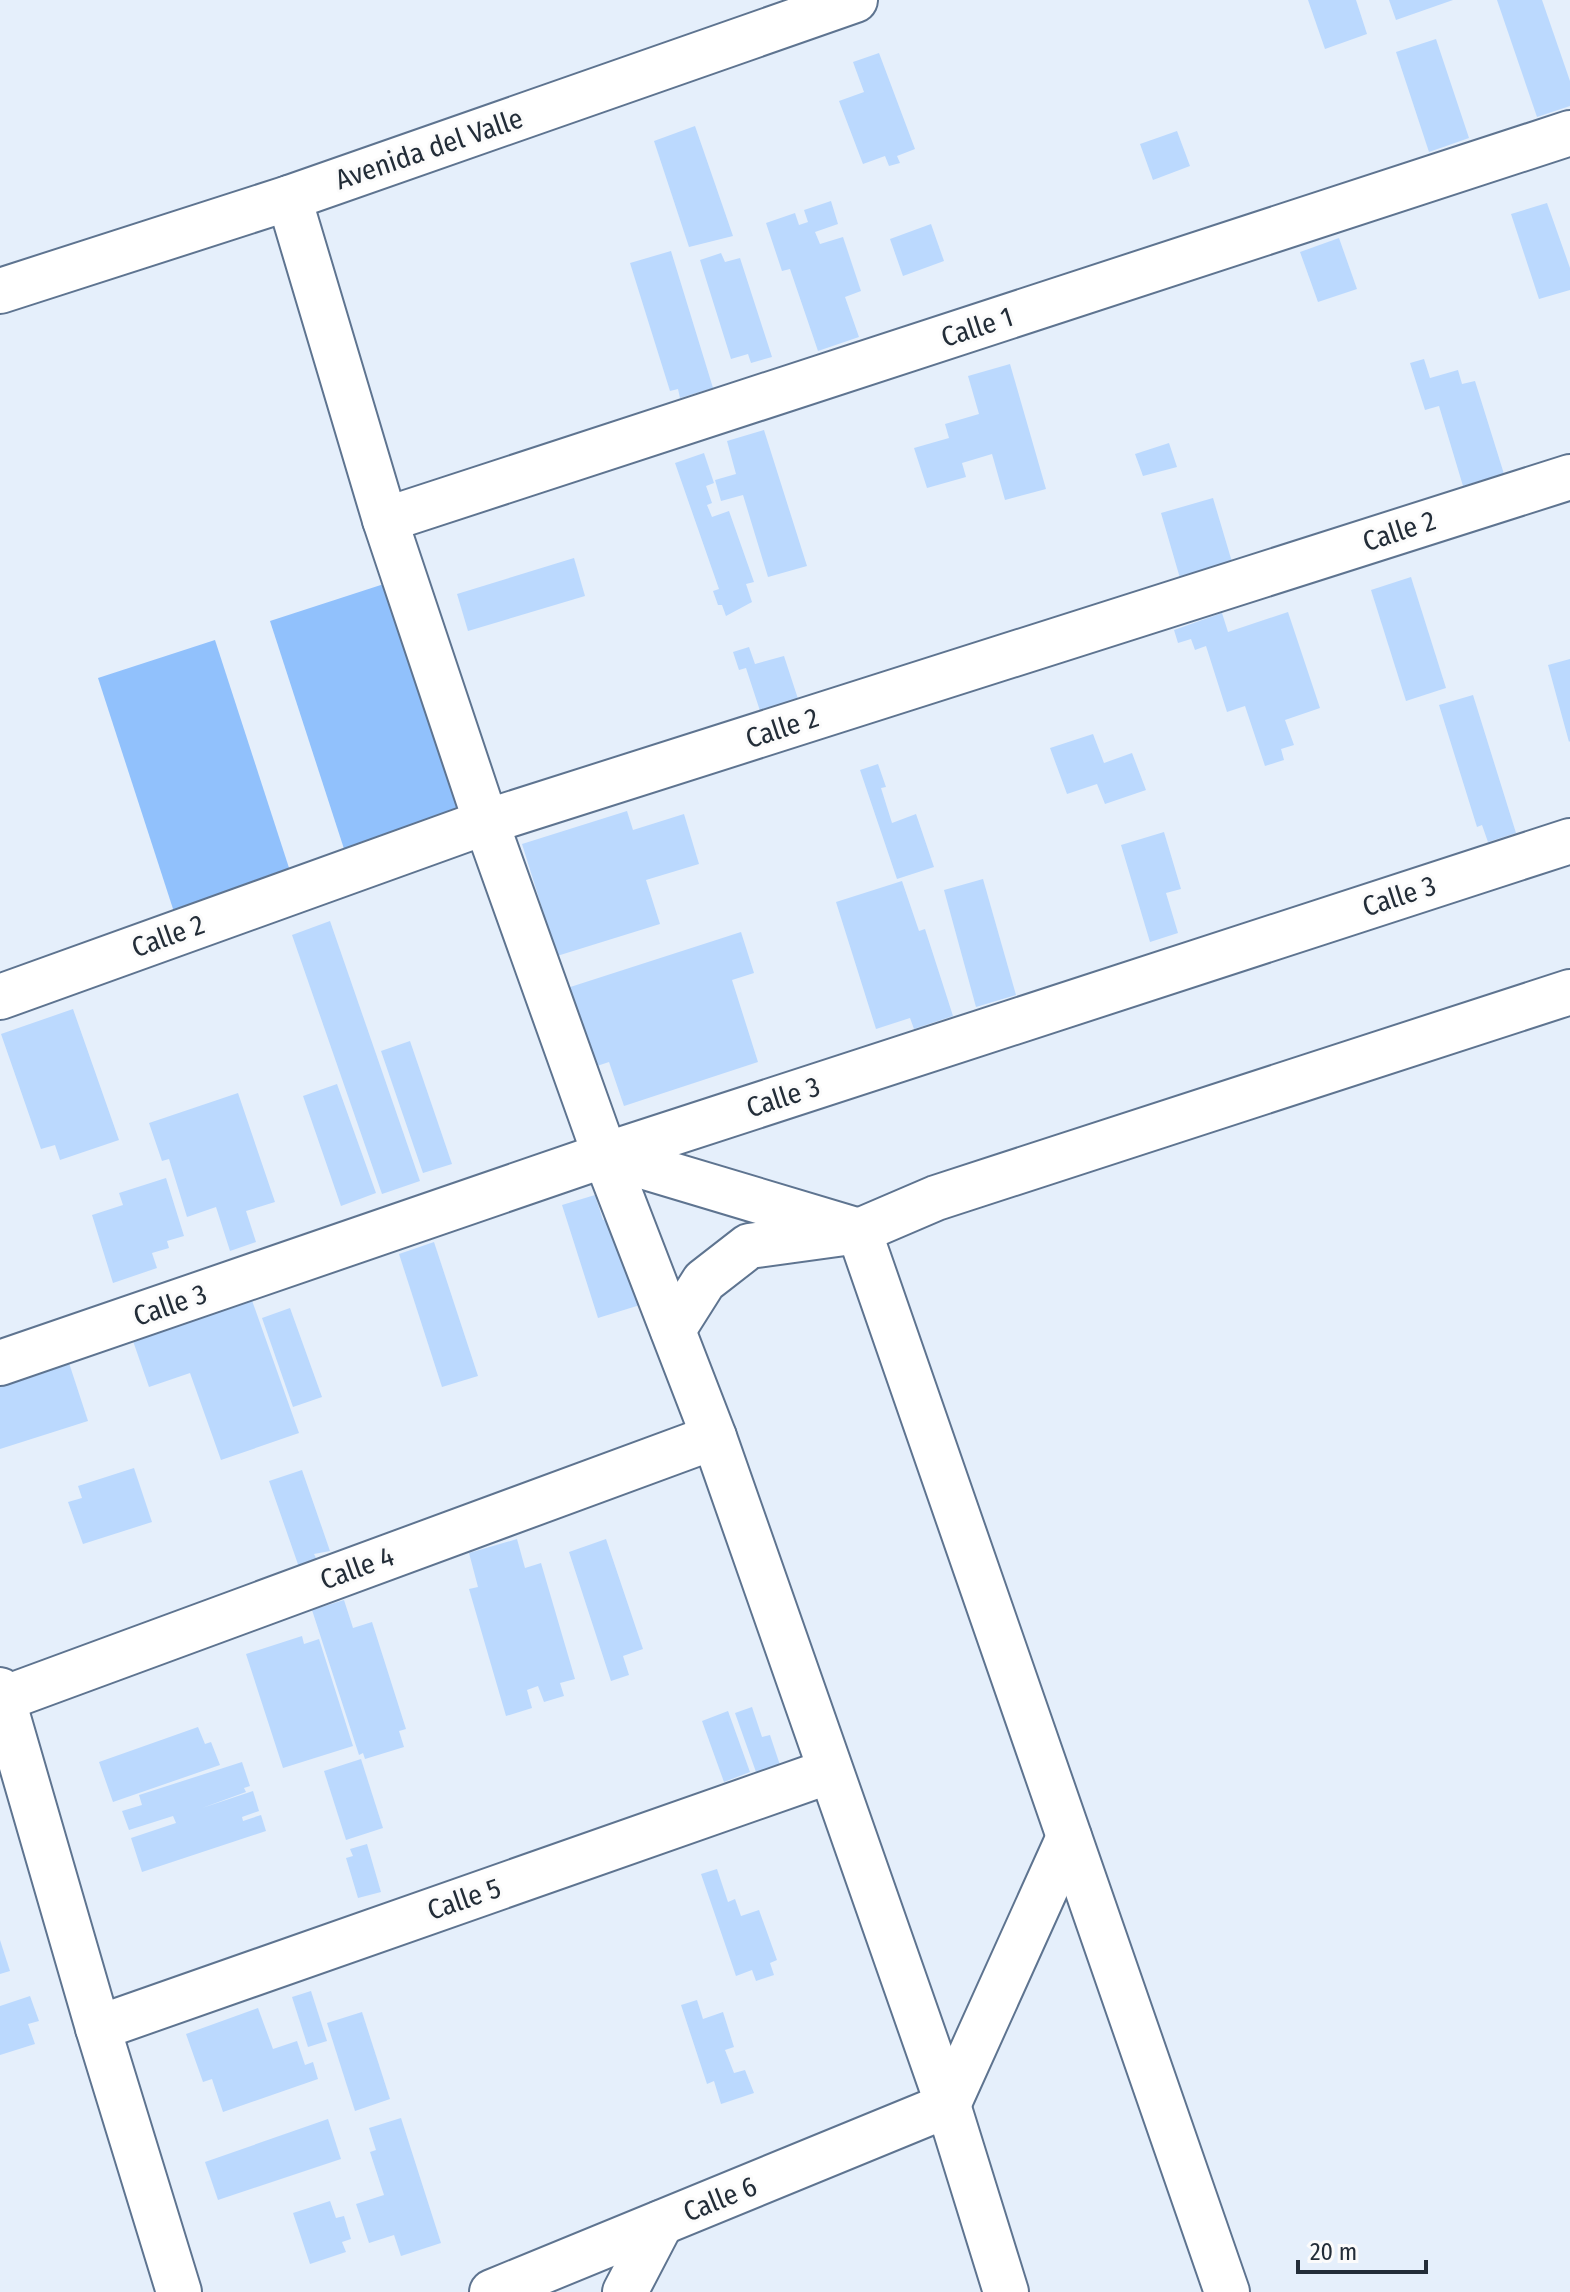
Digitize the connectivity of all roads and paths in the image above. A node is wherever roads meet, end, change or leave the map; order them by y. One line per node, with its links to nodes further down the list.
1 (855, 0): 3 (street, Avenida del Valle)
2 (1570, 133): 6 (street, Calle 1)
3 (289, 198): 4 (street, Avenida del Valle); 6 (street)
4 (0, 291)
5 (1570, 477): 7 (street, Calle 2)
6 (385, 520): 7 (street)
7 (486, 822): 10 (street, Calle 2); 11 (street)
8 (1570, 841): 11 (street, Calle 3)
9 (1570, 992): 12 (street)
10 (0, 997)
11 (605, 1155): 12 (street); 13 (street); 14 (street, Calle 3)
12 (859, 1231): 13 (street); 18 (street)
13 (673, 1330): 15 (street)
14 (0, 1363)
15 (714, 1437): 16 (street, Calle 4); 17 (street)
16 (1, 1696): 19 (street)
17 (830, 1771): 19 (street, Calle 5); 20 (street)
18 (1069, 1837): 20 (street); 26 (street)
19 (98, 2028): 22 (street)
20 (948, 2105): 21 (street, Calle 6); 25 (street)
21 (661, 2223): 23 (street, Calle 6); 24 (street)
22 (179, 2292)
23 (492, 2292)
24 (625, 2292)
25 (1006, 2292)
26 (1227, 2292)

